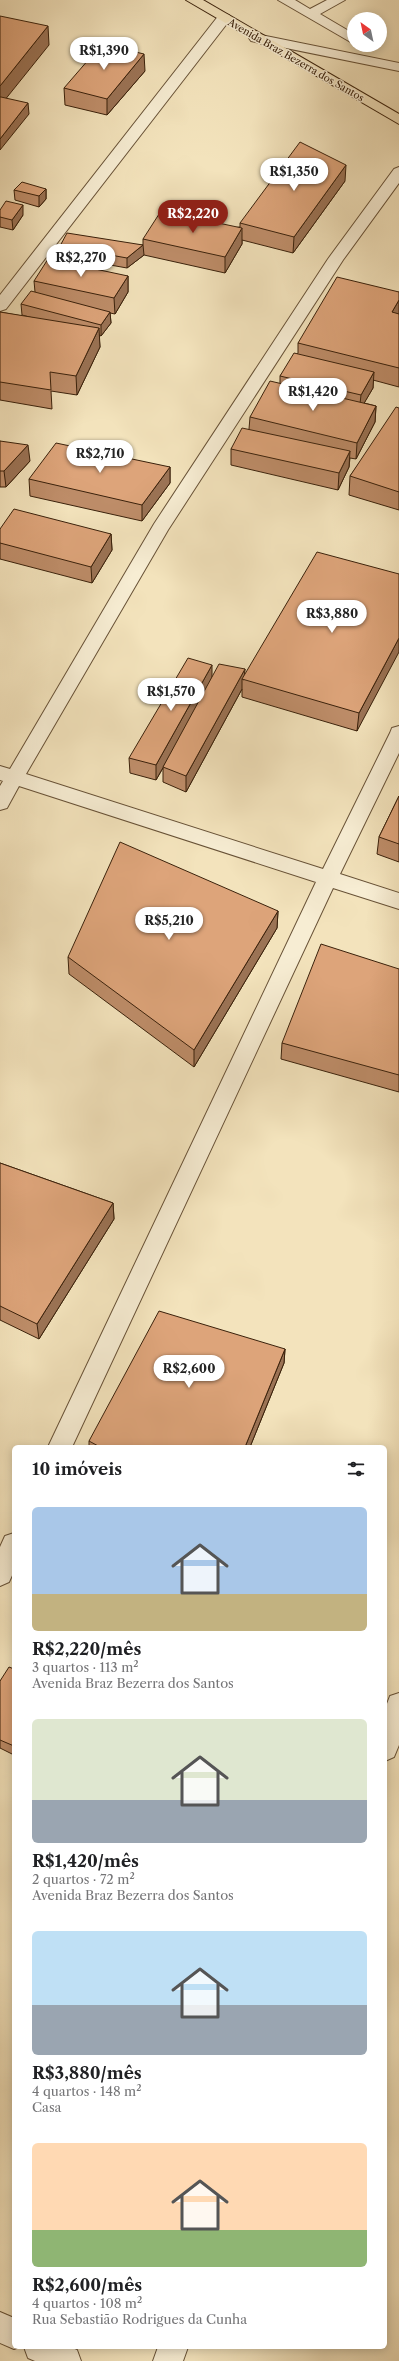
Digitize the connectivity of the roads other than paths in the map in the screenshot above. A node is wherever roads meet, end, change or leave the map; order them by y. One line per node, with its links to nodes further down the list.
1 (193, 0): 5 (main road, Avenida Braz Bezerra dos Santos)
2 (286, 0): 4 (street)
3 (338, 0): 4 (street)
4 (310, 14): 6 (street)
5 (224, 18): 7 (main road, Avenida Braz Bezerra dos Santos); 12 (street)
6 (347, 36)
7 (256, 38): 9 (street); 10 (main road, Avenida Braz Bezerra dos Santos)
8 (374, 52): 9 (street)
9 (399, 67)
10 (399, 120)
11 (399, 172): 14 (street)
12 (0, 306)
13 (399, 733): 16 (street)
14 (8, 776): 15 (street); 16 (street)
15 (0, 804)
16 (328, 878): 17 (street); 18 (street)
17 (399, 900)
18 (61, 1445)
19 (12, 1548): 20 (street)
20 (0, 1574)
21 (399, 1705): 22 (street)
22 (387, 1742)
23 (0, 2327): 24 (street)
24 (12, 2333)
25 (43, 2349): 27 (street)
26 (172, 2349): 28 (street)
27 (66, 2361)
28 (168, 2361)

